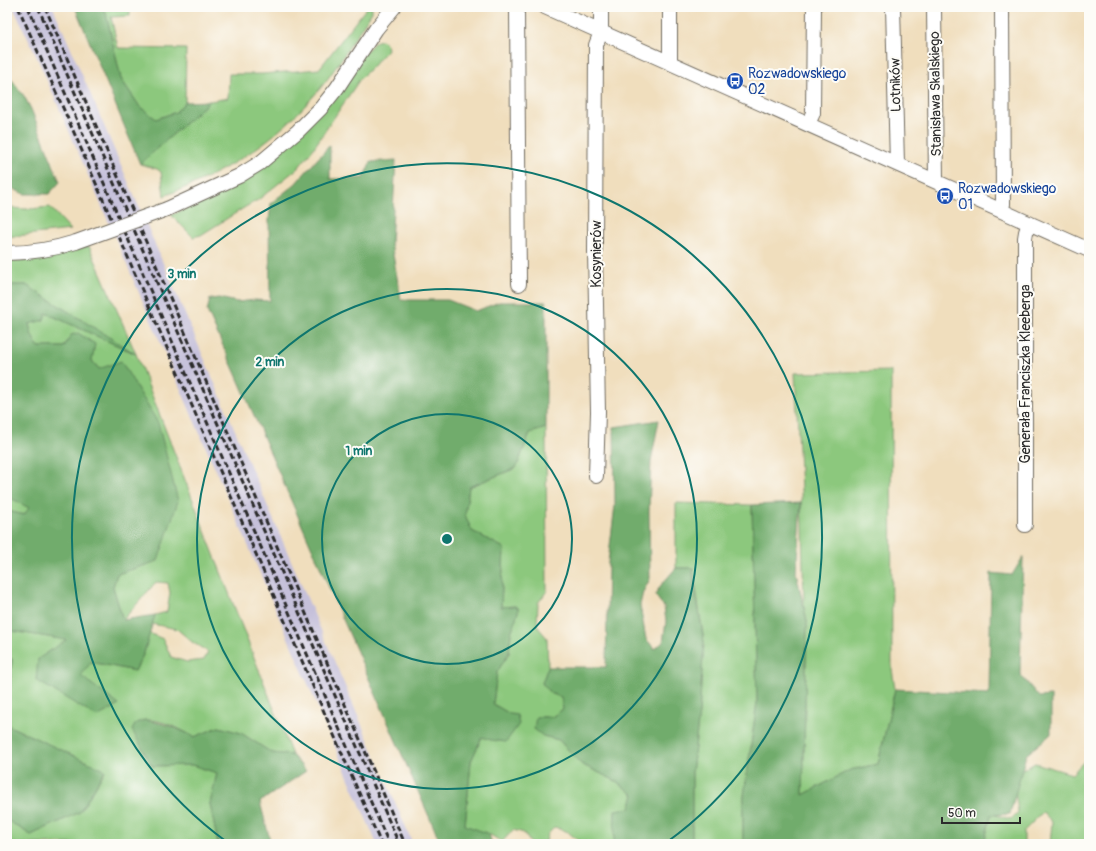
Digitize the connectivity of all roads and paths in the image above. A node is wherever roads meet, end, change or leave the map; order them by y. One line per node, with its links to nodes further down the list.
1 (387, 7): 11 (street)
2 (394, 7): 11 (street)
3 (517, 7): 21 (street)
4 (601, 7): 12 (street, Kosynierów)
5 (670, 7): 13 (street)
6 (814, 7): 14 (street)
7 (893, 7): 15 (street, Lotników)
8 (934, 7): 16 (street, Stanisława Skalskiego)
9 (1002, 7): 17 (street)
10 (551, 8): 12 (street)
11 (376, 29): 20 (street, bridge)
12 (601, 32): 13 (street); 22 (street, Kosynierów)
13 (670, 63): 14 (street)
14 (808, 124): 15 (street)
15 (897, 164): 16 (street)
16 (936, 181): 17 (street)
17 (1001, 210): 18 (street)
18 (1029, 223): 19 (street); 23 (street, Generała Franciszka Kleeberga)
19 (1089, 250)
20 (7, 253)
21 (518, 284)
22 (596, 476)
23 (1025, 525)

